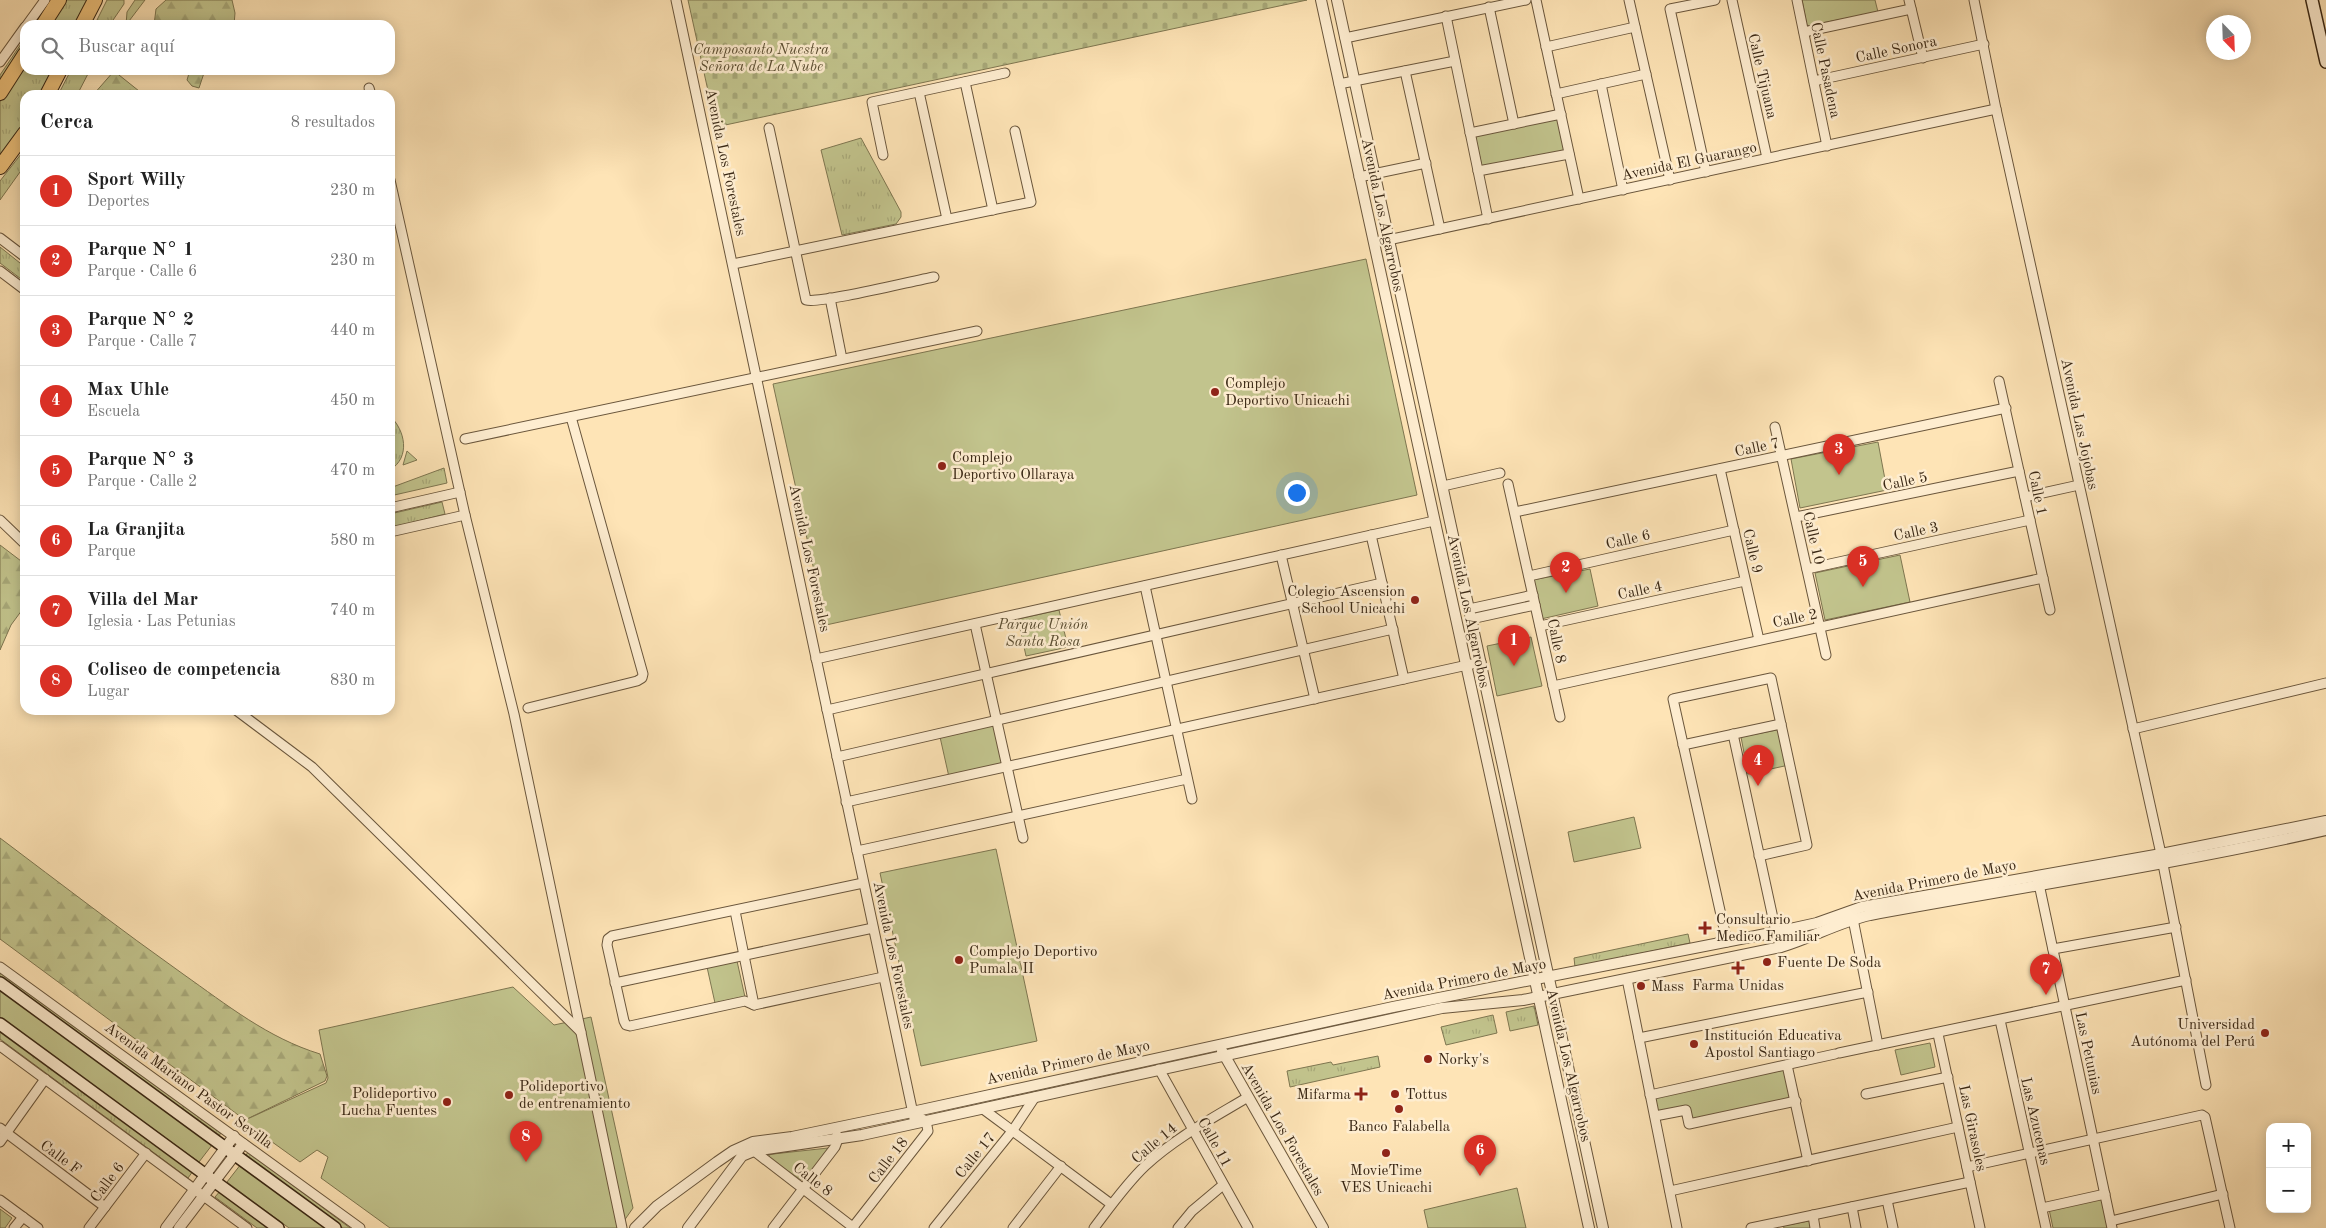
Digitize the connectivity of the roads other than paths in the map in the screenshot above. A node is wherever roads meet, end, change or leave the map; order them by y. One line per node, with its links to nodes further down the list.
1 (45, 0): 18 (street)
2 (59, 0): 19 (main road)
3 (95, 0): 20 (main road)
4 (676, 0): 75 (street, Avenida Los Forestales)
5 (1321, 0): 39 (street, Avenida Los Algarrobos)
6 (1337, 0): 24 (street, Avenida Los Algarrobos)
7 (1526, 0): 16 (street)
8 (1536, 0): 26 (street)
9 (1629, 0): 21 (street)
10 (1715, 0): 59 (street)
11 (1732, 0): 55 (street, Calle Tijuana)
12 (1798, 0): 22 (street, Calle Pasadena)
13 (1974, 0): 25 (street, Avenida Las Jojobas)
14 (2312, 0): 31 (main road)
15 (1910, 4): 22 (street); 27 (street)
16 (1489, 8): 17 (street); 47 (street)
17 (1446, 16): 24 (street); 28 (street)
18 (30, 20)
19 (46, 20)
20 (85, 20)
21 (1635, 28): 26 (street); 34 (street)
22 (1804, 32): 37 (street, Calle Pasadena)
23 (20, 34): 29 (street)
24 (1345, 38): 36 (street, Avenida Los Algarrobos)
25 (1984, 44): 27 (street, Calle Sonora); 45 (street, Avenida Las Jojobas)
26 (1546, 47): 44 (street)
27 (1923, 58): 37 (street, Calle Sonora)
28 (1456, 61): 32 (street); 50 (street)
29 (0, 62)
30 (20, 62): 43 (main road)
31 (2326, 62)
32 (1405, 71): 36 (street); 56 (street)
33 (1005, 73): 38 (street)
34 (1646, 74): 40 (street); 62 (street)
35 (57, 75): 41 (main road)
36 (1354, 81): 39 (street); 60 (street, Avenida Los Algarrobos)
37 (1814, 81): 52 (street, Calle Pasadena)
38 (965, 82): 42 (street); 66 (street)
39 (1339, 84): 61 (street, Avenida Los Algarrobos)
40 (1601, 84): 44 (street); 63 (street)
41 (50, 90)
42 (919, 92): 54 (street); 67 (street)
43 (0, 93)
44 (1556, 94): 46 (street)
45 (1996, 109): 52 (street, Avenida El Guarango); 93 (street, Avenida Las Jojobas)
46 (1560, 114): 47 (street); 53 (street)
47 (1514, 124): 50 (street)
48 (770, 128): 73 (street)
49 (1015, 131): 66 (street)
50 (1470, 133): 58 (street)
51 (20, 140): 57 (main road)
52 (1827, 146): 55 (street, Avenida El Guarango)
53 (1569, 154): 58 (street); 64 (street)
54 (883, 155)
55 (1767, 158): 59 (street, Avenida El Guarango)
56 (1426, 163): 60 (street); 69 (street)
57 (0, 167)
58 (1478, 171): 68 (street)
59 (1706, 172): 62 (street, Avenida El Guarango)
60 (1374, 174): 61 (street); 71 (street, Avenida Los Algarrobos)
61 (1359, 177): 72 (street, Avenida Los Algarrobos)
62 (1670, 180): 63 (street, Avenida El Guarango)
63 (1623, 190): 64 (street, Avenida El Guarango)
64 (1579, 199): 68 (street, Avenida El Guarango)
65 (395, 202): 95 (street)
66 (993, 210): 67 (street)
67 (947, 219): 73 (street)
68 (1488, 219): 69 (street, Avenida El Guarango)
69 (1440, 229): 71 (street, Avenida El Guarango)
70 (0, 238): 74 (street)
71 (1388, 240): 72 (street); 94 (street, Avenida Los Algarrobos)
72 (1374, 243): 102 (street, Avenida Los Algarrobos)
73 (794, 251): 75 (street); 79 (street)
74 (20, 253)
75 (733, 264): 82 (street, Avenida Los Forestales)
76 (0, 272): 78 (street)
77 (934, 277): 79 (street)
78 (20, 286)
79 (830, 298): 81 (street)
80 (977, 331): 81 (street)
81 (842, 360): 82 (street)
82 (757, 377): 85 (street); 130 (street, Avenida Los Forestales)
83 (2000, 381): 84 (street, Calle 1)
84 (2006, 408): 88 (street, Calle 7); 90 (street, Calle 1)
85 (571, 417): 87 (street); 139 (street)
86 (1775, 427): 88 (street, Calle 10)
87 (465, 439)
88 (1782, 456): 89 (street, Calle 7); 100 (street, Calle 10)
89 (1720, 469): 98 (street, Calle 7); 104 (street, Calle 9)
90 (2019, 471): 96 (street, Calle 1); 100 (street, Calle 5)
91 (1500, 473): 94 (street)
92 (1508, 484): 98 (street, Calle 8)
93 (2079, 485): 96 (street); 145 (street, Avenida Las Jojobas)
94 (1443, 486): 120 (street, Avenida Los Algarrobos)
95 (460, 492): 97 (street); 99 (street)
96 (2025, 497): 103 (street, Calle 1)
97 (395, 507)
98 (1515, 512): 110 (street, Calle 8)
99 (465, 515): 105 (street); 189 (street)
100 (1796, 518): 109 (street, Calle 10)
101 (0, 520): 107 (street)
102 (1434, 520): 106 (street); 132 (street, Avenida Los Algarrobos)
103 (2030, 520): 109 (street, Calle 3); 111 (street, Calle 1)
104 (1734, 530): 110 (street, Calle 6); 113 (street, Calle 9)
105 (395, 531)
106 (1371, 535): 108 (street); 112 (street)
107 (20, 539)
108 (1281, 555): 114 (street); 116 (street)
109 (1807, 569): 124 (street, Calle 10)
110 (1529, 576): 115 (street, Calle 8)
111 (2043, 578): 119 (street, Calle 1); 124 (street, Calle 2)
112 (1382, 582): 116 (street); 125 (street)
113 (1746, 582): 123 (street, Calle 4); 127 (street, Calle 9)
114 (1145, 586): 122 (street); 126 (street)
115 (1533, 595): 117 (street, Calle 8); 118 (street)
116 (1293, 603): 126 (street); 128 (street)
117 (1535, 605): 121 (street); 123 (street, Calle 8)
118 (1483, 606): 120 (street); 121 (street)
119 (2050, 610)
120 (1470, 614): 121 (street); 131 (street, Avenida Los Algarrobos)
121 (1485, 616)
122 (975, 624): 130 (street); 133 (street)
123 (1540, 626): 137 (street, Calle 8)
124 (1820, 627): 127 (street, Calle 2); 129 (street, Calle 10)
125 (1393, 629): 128 (street); 134 (street)
126 (1156, 635): 133 (street); 135 (street)
127 (1759, 640): 137 (street, Calle 2)
128 (1304, 650): 135 (street); 138 (street)
129 (1826, 656)
130 (816, 659): 140 (street, Avenida Los Forestales)
131 (1481, 662): 132 (street); 148 (street, Avenida Los Algarrobos)
132 (1466, 666): 134 (street); 149 (street, Avenida Los Algarrobos)
133 (986, 674): 140 (street); 143 (street)
134 (1404, 679): 138 (street)
135 (1166, 681): 143 (street); 146 (street)
136 (2326, 683): 145 (street)
137 (1553, 686): 142 (street, Calle 8)
138 (1316, 699): 146 (street)
139 (528, 708)
140 (827, 710): 151 (street, Avenida Los Forestales)
141 (243, 715): 189 (street)
142 (1560, 717)
143 (997, 720): 151 (street); 152 (street)
144 (1781, 724): 147 (street); 150 (street); 162 (street)
145 (2133, 728): 161 (street, Avenida Las Jojobas)
146 (1176, 729): 152 (street); 153 (street)
147 (1733, 734): 150 (street); 162 (street)
148 (1498, 738): 149 (street); 176 (street, Avenida Los Algarrobos)
149 (1482, 742): 179 (street, Avenida Los Algarrobos)
150 (1683, 745): 171 (street)
151 (837, 757): 155 (street, Avenida Los Forestales)
152 (1007, 766): 155 (street); 156 (street)
153 (1187, 779): 154 (street); 156 (street)
154 (1192, 799)
155 (846, 802): 160 (street, Avenida Los Forestales)
156 (1018, 816): 159 (street); 160 (street)
157 (2326, 821): 161 (street, Avenida Primero de Mayo)
158 (2326, 830): 163 (street, Avenida Primero de Mayo)
159 (1023, 838)
160 (857, 851): 164 (street, Avenida Los Forestales)
161 (2161, 854): 163 (street, Avenida Las Jojobas); 170 (street, Avenida Primero de Mayo)
162 (1759, 856): 170 (street)
163 (2163, 864): 165 (street, Avenida Primero de Mayo); 168 (street, Avenida Las Jojobas)
164 (863, 883): 166 (street); 169 (street, Avenida Los Forestales)
165 (2039, 884): 167 (street, Avenida Primero de Mayo); 172 (street, Las Petunias)
166 (735, 911): 173 (street); 181 (street)
167 (1853, 919): 177 (street, Avenida Primero de Mayo); 182 (street)
168 (2176, 927): 172 (street); 178 (street, Avenida Las Jojobas)
169 (873, 928): 173 (street); 175 (street, Avenida Los Forestales)
170 (1776, 932): 171 (street, Avenida Primero de Mayo)
171 (1727, 942): 176 (street, Avenida Primero de Mayo)
172 (2053, 950): 186 (street, Las Petunias)
173 (744, 956): 181 (street); 185 (street)
174 (0, 967): 216 (street, Avenida Mariano Pastor Sevilla)
175 (884, 977): 185 (street); 207 (street, Avenida Los Forestales)
176 (1550, 978): 179 (street, Avenida Primero de Mayo); 183 (street, Avenida Los Algarrobos)
177 (1626, 979): 183 (street, Avenida Primero de Mayo); 191 (street)
178 (2186, 980): 186 (street); 200 (street, Avenida Las Jojobas)
179 (1534, 981): 184 (street, Avenida Los Algarrobos); 192 (street, Avenida Primero de Mayo)
180 (0, 983): 222 (main road, Avenida Mariano Pastor Sevilla)
181 (615, 983): 185 (street)
182 (1868, 992): 191 (street); 193 (street)
183 (1554, 994): 184 (street, Avenida Primero de Mayo); 267 (street, Avenida Los Algarrobos)
184 (1540, 997): 195 (street, Avenida Primero de Mayo); 266 (street, Avenida Los Algarrobos)
185 (754, 1005)
186 (2065, 1006): 187 (street); 218 (street, Las Petunias)
187 (2000, 1020): 190 (street); 224 (street, Las Azucenas)
188 (0, 1024): 228 (main road)
189 (581, 1032): 256 (street)
190 (1938, 1034): 193 (street); 198 (street, Las Girasoles)
191 (1639, 1038): 202 (street)
192 (1220, 1044): 195 (street, Avenida Los Forestales); 207 (street, Avenida Primero de Mayo)
193 (1878, 1045): 196 (street)
194 (0, 1046): 199 (street)
195 (1223, 1056): 197 (street, Avenida Primero de Mayo); 204 (street, Avenida Los Forestales)
196 (1787, 1065): 202 (street); 205 (street)
197 (1159, 1069): 203 (street, Avenida Primero de Mayo); 214 (street, Calle 11)
198 (1948, 1077): 201 (street); 211 (street, Las Girasoles)
199 (45, 1079): 215 (street); 223 (street)
200 (2206, 1085)
201 (1866, 1094)
202 (1650, 1095): 208 (street)
203 (1035, 1097): 206 (street, Avenida Primero de Mayo); 213 (street, Calle 17)
204 (1248, 1097): 214 (street, Calle 14); 265 (street, Avenida Los Forestales)
205 (1796, 1101): 208 (street); 225 (street)
206 (983, 1109): 209 (street, Avenida Primero de Mayo); 213 (street)
207 (912, 1112): 209 (street); 210 (street, Avenida Los Forestales); 212 (street, Avenida Primero de Mayo)
208 (1655, 1116): 233 (street)
209 (926, 1121): 210 (street, Avenida Primero de Mayo); 246 (street, Calle 18)
210 (915, 1123): 217 (street, Avenida Primero de Mayo)
211 (1958, 1127): 225 (street); 227 (street, Las Girasoles)
212 (835, 1128): 217 (street); 257 (street, Avenida Primero de Mayo)
213 (1013, 1130): 226 (street); 260 (street, Calle 17)
214 (1192, 1130): 230 (street, Calle 11); 239 (street, Calle 14)
215 (3, 1131): 219 (street); 240 (street, Calle F)
216 (234, 1136): 220 (street, Avenida Mariano Pastor Sevilla); 222 (street)
217 (838, 1139): 221 (street, Avenida Primero de Mayo); 231 (street)
218 (2093, 1139): 224 (street); 234 (street, Las Petunias); 235 (street)
219 (0, 1142)
220 (243, 1144): 222 (street); 255 (street, Avenida Mariano Pastor Sevilla)
221 (754, 1151): 231 (street, Calle 8); 258 (street, Avenida Primero de Mayo)
222 (229, 1152): 228 (street); 254 (main road, Avenida Mariano Pastor Sevilla)
223 (146, 1153): 232 (street); 240 (street, Calle 6)
224 (2030, 1153): 227 (street); 242 (street, Las Azucenas)
225 (1808, 1161): 233 (street)
226 (1061, 1166): 239 (street); 261 (street)
227 (1967, 1167): 229 (street, Las Girasoles)
228 (209, 1179): 232 (street); 236 (street); 253 (main road)
229 (1970, 1182): 238 (street); 273 (street, Las Girasoles)
230 (1223, 1185): 263 (street); 264 (street, Calle 11)
231 (802, 1187): 246 (street, Calle 8); 259 (street)
232 (194, 1189): 236 (street); 250 (street)
233 (1670, 1191): 268 (street)
234 (2105, 1194): 242 (street); 245 (street, Las Petunias)
235 (2223, 1194): 245 (street); 275 (street)
236 (204, 1196): 251 (street); 252 (street)
237 (0, 1200): 244 (street)
238 (1887, 1200): 241 (street); 272 (street)
239 (1111, 1204): 262 (street, Calle 14)
240 (105, 1207): 249 (street, Calle 6)
241 (1852, 1207): 243 (street); 271 (street)
242 (2042, 1208): 274 (street, Las Azucenas)
243 (1813, 1215): 269 (street); 270 (street)
244 (23, 1216): 247 (street); 248 (street)
245 (2111, 1224)
246 (853, 1227)
247 (14, 1228)
248 (38, 1228)
249 (89, 1228)
250 (166, 1228)
251 (179, 1228)
252 (247, 1228)
253 (278, 1228)
254 (335, 1228)
255 (360, 1228)
256 (622, 1228)
257 (635, 1228)
258 (688, 1228)
259 (773, 1228)
260 (934, 1228)
261 (1013, 1228)
262 (1094, 1228)
263 (1178, 1228)
264 (1248, 1228)
265 (1323, 1228)
266 (1589, 1228)
267 (1603, 1228)
268 (1677, 1228)
269 (1752, 1228)
270 (1815, 1228)
271 (1856, 1228)
272 (1893, 1228)
273 (1980, 1228)
274 (2046, 1228)
275 (2230, 1228)

